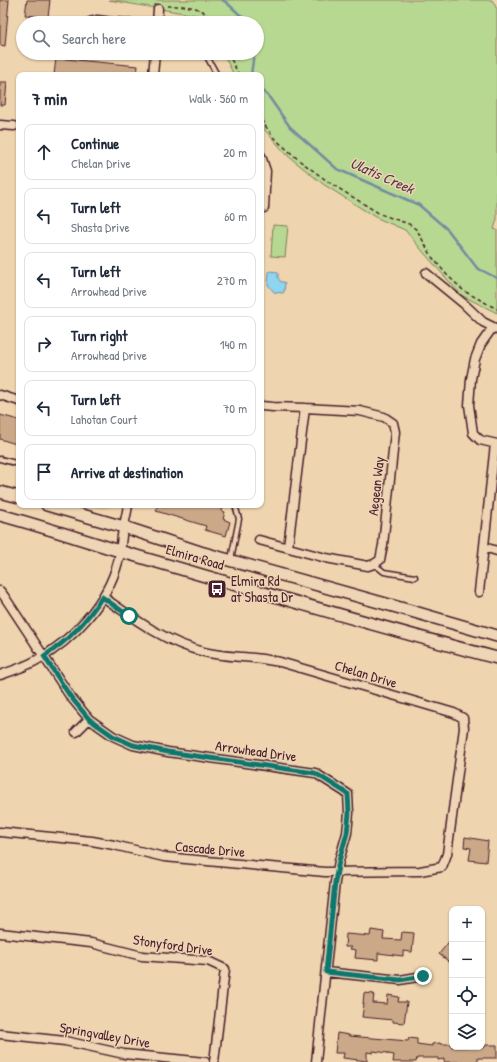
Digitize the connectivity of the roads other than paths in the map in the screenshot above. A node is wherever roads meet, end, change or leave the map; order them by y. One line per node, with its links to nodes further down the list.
1 (158, 10): 2 (street)
2 (158, 16)
3 (154, 60): 5 (street)
4 (209, 60): 6 (lane)
5 (153, 72)
6 (215, 72)
7 (0, 125): 8 (street)
8 (14, 126)
9 (264, 165): 10 (street)
10 (264, 208)
11 (426, 274): 12 (street)
12 (495, 328): 17 (street)
13 (0, 395): 14 (street)
14 (16, 400)
15 (264, 406): 16 (street, Aegean Way)
16 (305, 408): 28 (street); 33 (street, Aegean Way)
17 (496, 444): 29 (street)
18 (0, 459): 19 (lane)
19 (16, 463)
20 (0, 492): 21 (main road)
21 (16, 496)
22 (64, 508): 26 (main road, Elmira Road)
23 (127, 508): 26 (street)
24 (236, 508): 32 (lane)
25 (0, 515): 30 (main road, Elmira Road)
26 (124, 527): 30 (street); 32 (main road, Elmira Road)
27 (259, 540): 28 (street)
28 (288, 547): 33 (street)
29 (484, 547): 31 (street); 36 (street)
30 (120, 550): 37 (street); 40 (main road, Elmira Road)
31 (497, 551)
32 (231, 560): 38 (main road, Elmira Road)
33 (374, 564): 34 (lane)
34 (416, 577)
35 (0, 591): 39 (street, Arrowhead Drive)
36 (479, 592)
37 (102, 597): 39 (street); 46 (street, Chelan Drive)
38 (497, 636)
39 (44, 656): 41 (street); 42 (street, Arrowhead Drive)
40 (497, 658)
41 (0, 675)
42 (89, 719): 43 (street); 45 (street, Arrowhead Drive)
43 (76, 732)
44 (0, 832): 45 (street, Cascade Drive)
45 (337, 871): 46 (street, Cascade Drive); 48 (street, Arrowhead Drive)
46 (420, 871)
47 (0, 933): 52 (street, Stonyford Drive)
48 (326, 972): 49 (street); 53 (street, Arrowhead Drive)
49 (423, 976)
50 (0, 1034): 51 (street, Springvalley Drive)
51 (205, 1062)
52 (214, 1062)
53 (316, 1062)

